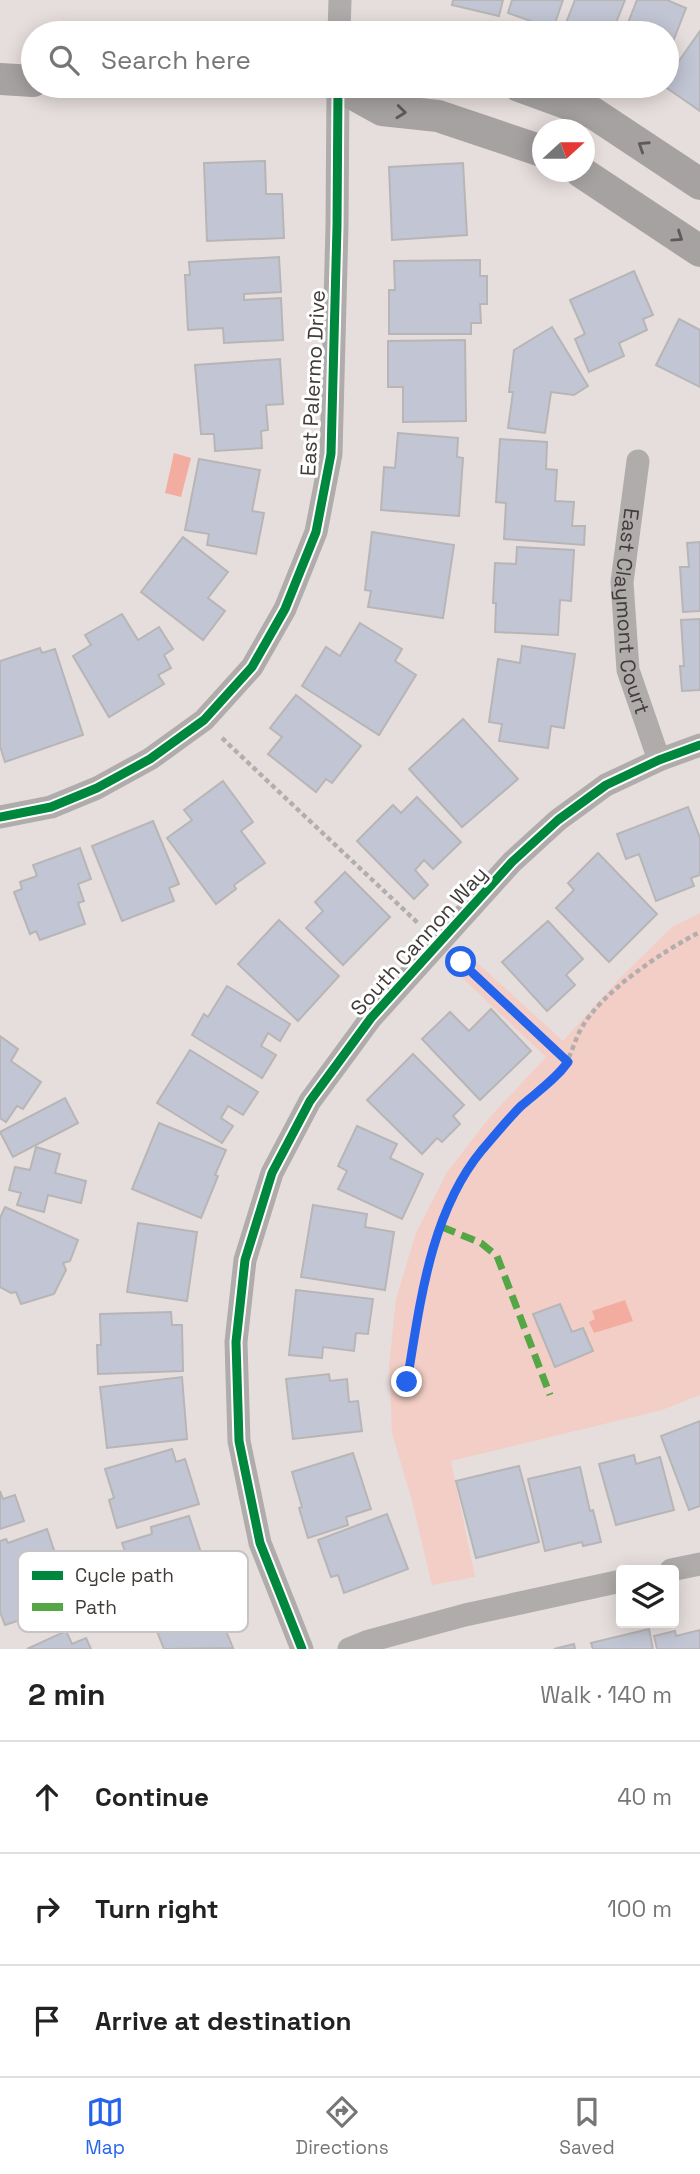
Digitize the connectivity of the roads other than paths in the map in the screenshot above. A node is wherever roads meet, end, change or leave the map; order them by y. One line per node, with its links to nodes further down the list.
1 (340, 0): 2 (street)
2 (339, 21)
3 (0, 79): 4 (street)
4 (21, 80)
5 (338, 98): 15 (street, East Palermo Drive)
6 (360, 98): 8 (street, one-way to 8)
7 (552, 98): 10 (street, one-way to 7)
8 (532, 148)
9 (595, 181): 11 (street, one-way to 11)
10 (700, 184)
11 (700, 251)
12 (638, 461): 14 (street, East Claymont Court)
13 (700, 745): 14 (street, South Cannon Way)
14 (659, 760): 19 (street, South Cannon Way)
15 (0, 817)
16 (700, 1564): 17 (street)
17 (679, 1568)
18 (616, 1582): 20 (street)
19 (302, 1649)
20 (349, 1649)

